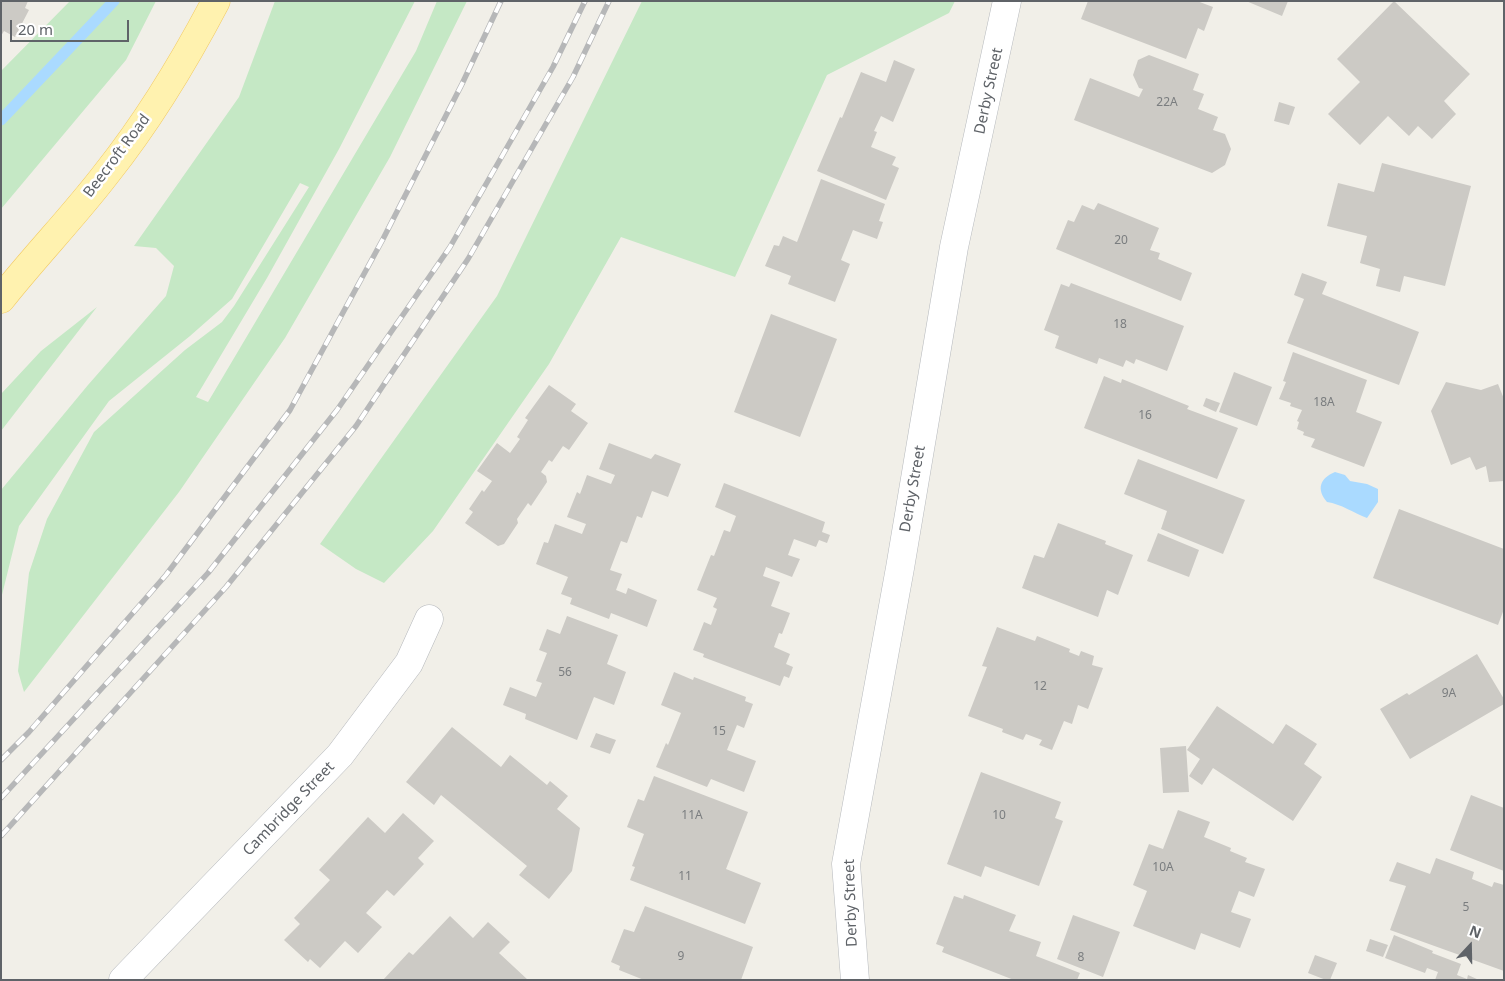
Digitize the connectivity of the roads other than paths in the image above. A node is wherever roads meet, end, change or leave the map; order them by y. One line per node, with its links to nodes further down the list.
1 (216, 1): 3 (main road, Beecroft Road)
2 (1007, 1): 6 (street, Derby Street)
3 (1, 299)
4 (429, 619): 5 (street, Cambridge Street)
5 (123, 980)
6 (855, 980)

